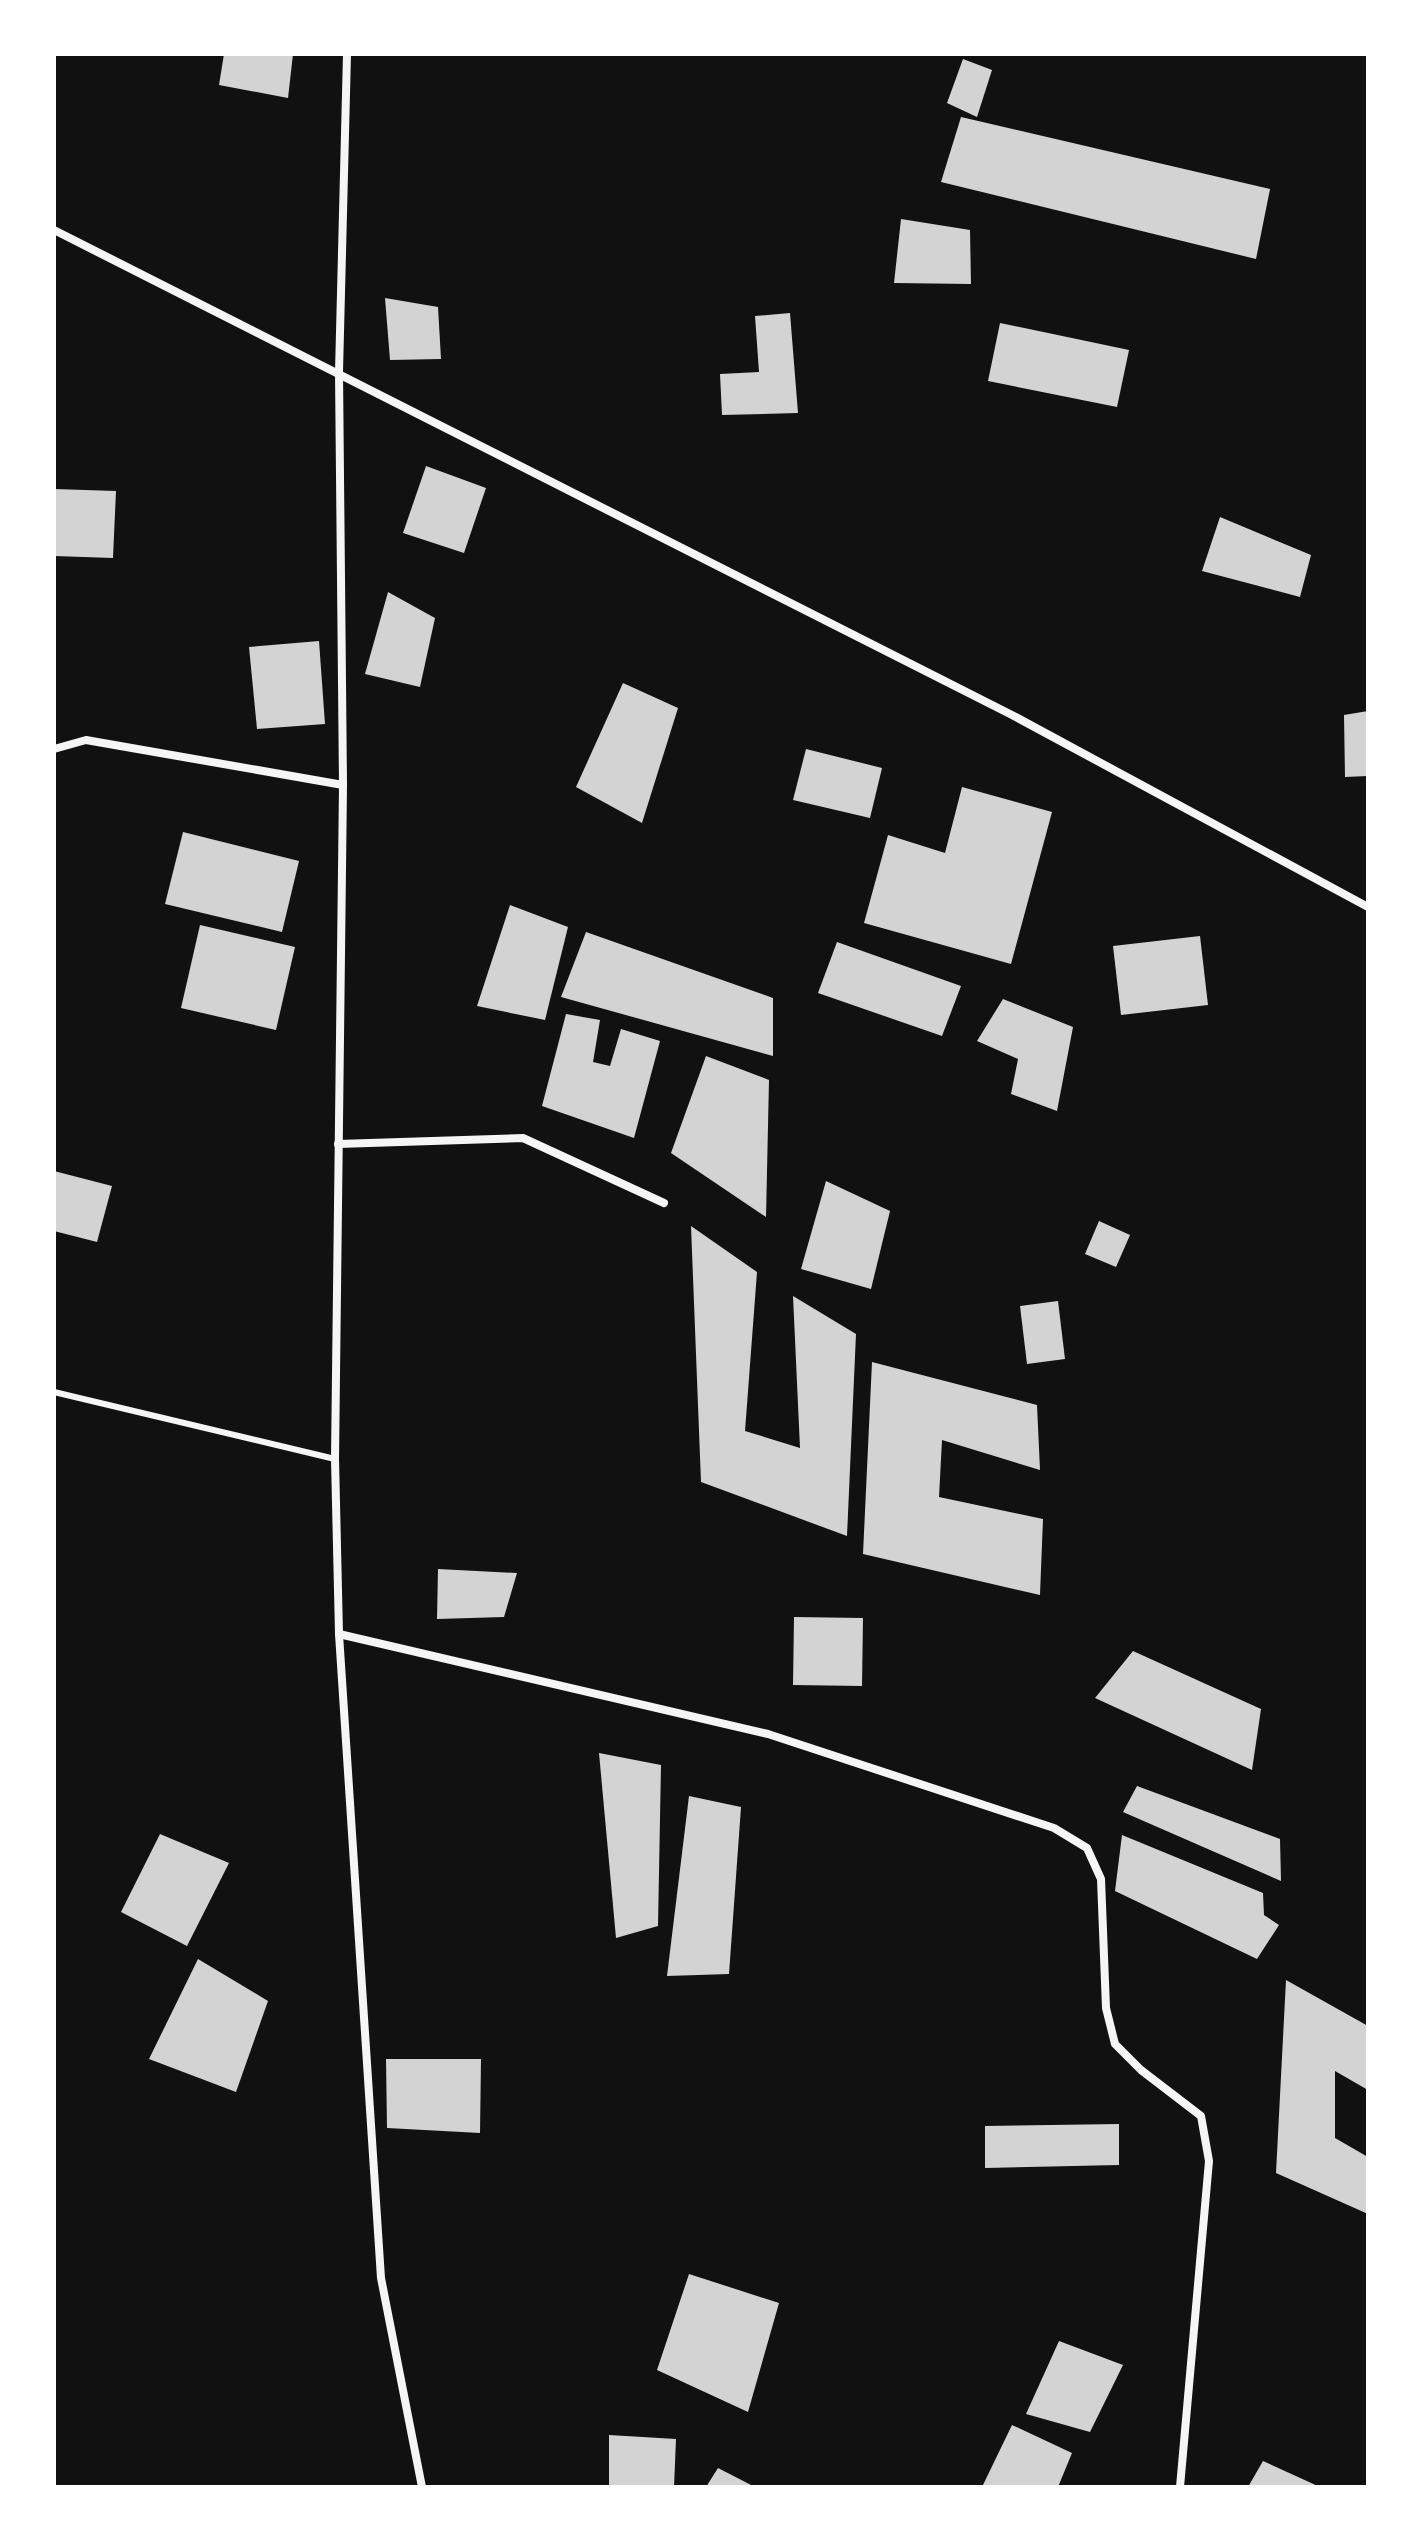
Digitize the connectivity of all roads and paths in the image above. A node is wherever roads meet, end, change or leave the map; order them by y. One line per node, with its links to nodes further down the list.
1 (347, 54): 3 (street)
2 (54, 230): 3 (street)
3 (339, 372): 5 (street); 6 (street)
4 (54, 749): 5 (street)
5 (343, 785): 7 (street)
6 (1368, 907)
7 (338, 1144): 8 (street); 10 (street)
8 (664, 1203)
9 (54, 1392): 10 (lane)
10 (335, 1459): 11 (street)
11 (339, 1634): 12 (street); 13 (street)
12 (422, 2487)
13 (1180, 2487)

